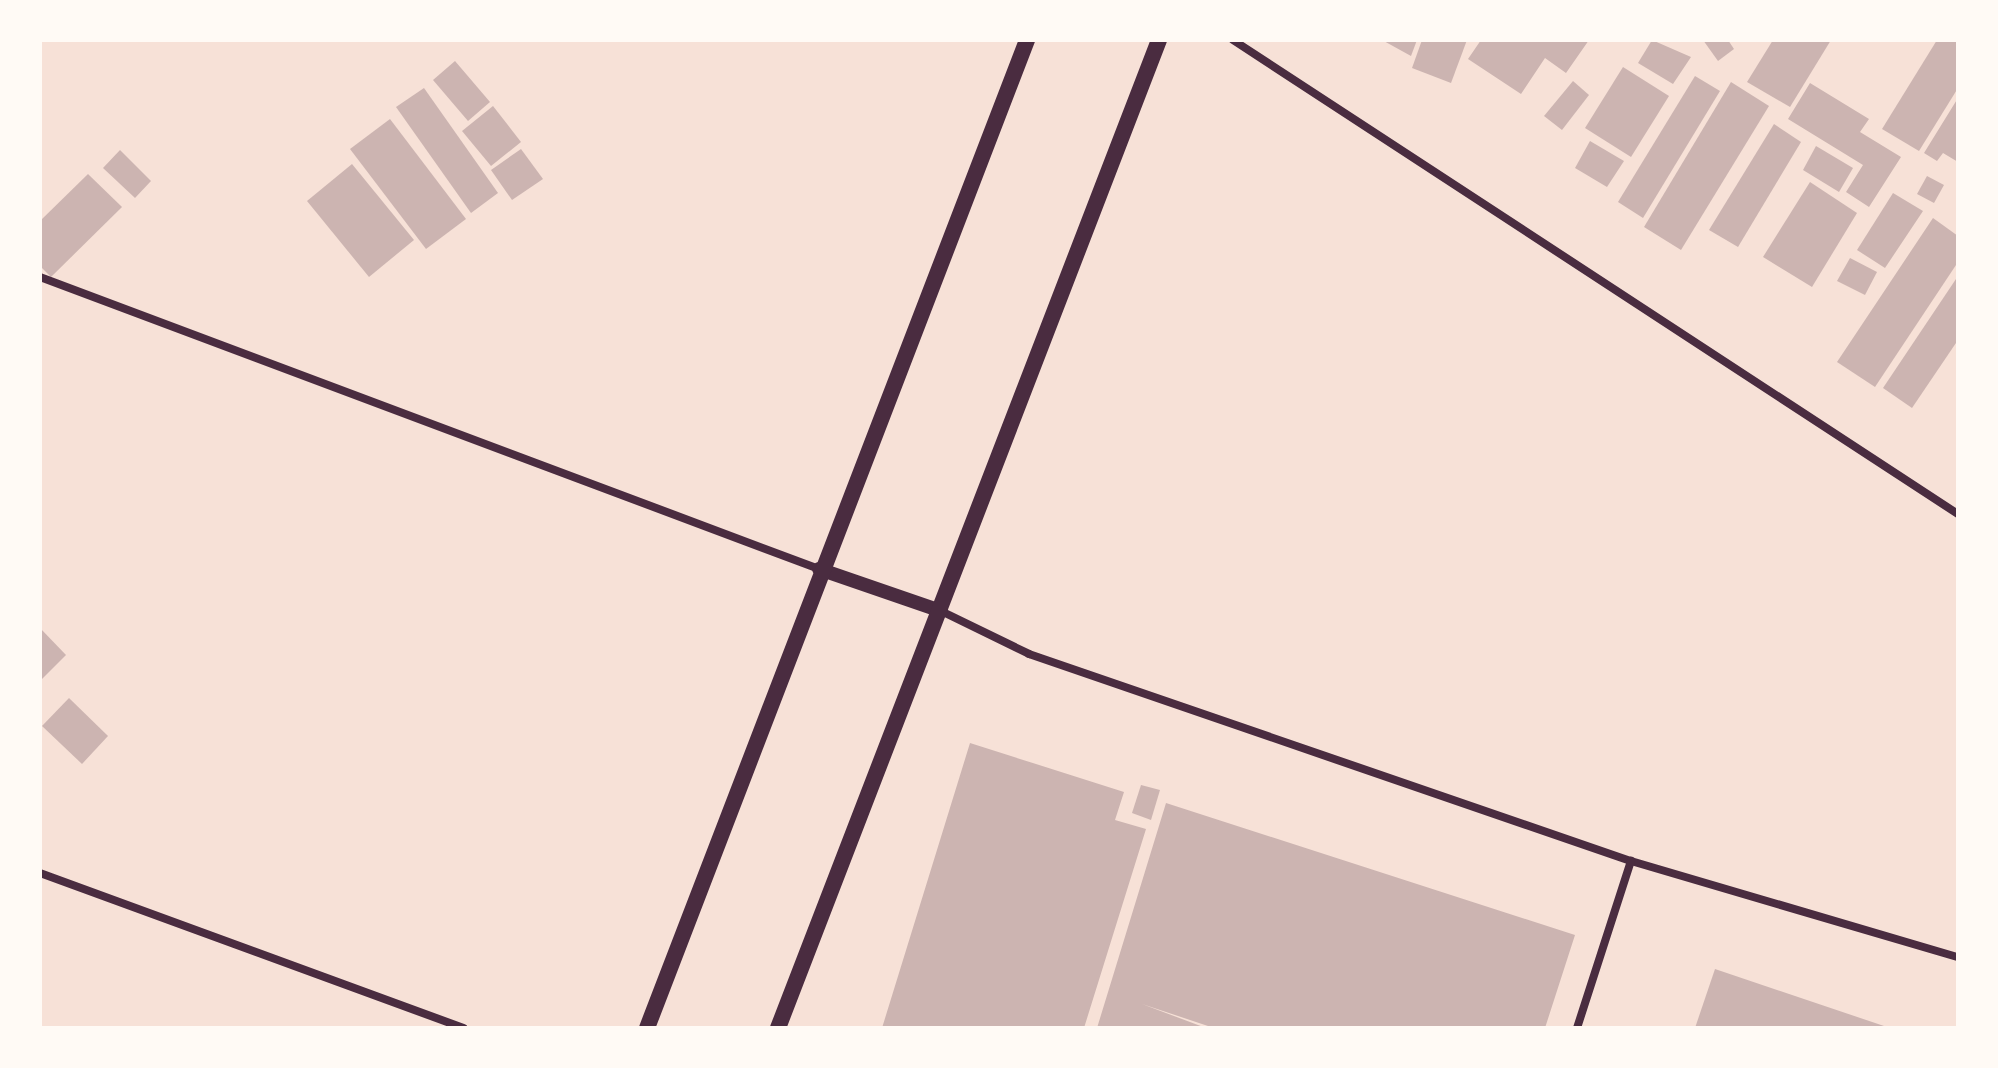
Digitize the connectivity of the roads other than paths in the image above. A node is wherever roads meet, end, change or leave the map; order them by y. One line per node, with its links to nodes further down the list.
1 (1027, 40): 6 (main road)
2 (1159, 40): 7 (main road)
3 (1233, 40): 5 (street)
4 (40, 277): 6 (street)
5 (1958, 514)
6 (819, 569): 7 (street); 12 (main road)
7 (941, 611): 8 (street); 13 (main road)
8 (1631, 861): 10 (street); 14 (street)
9 (40, 873): 11 (street)
10 (1958, 957)
11 (464, 1028)
12 (647, 1028)
13 (778, 1028)
14 (1577, 1028)

